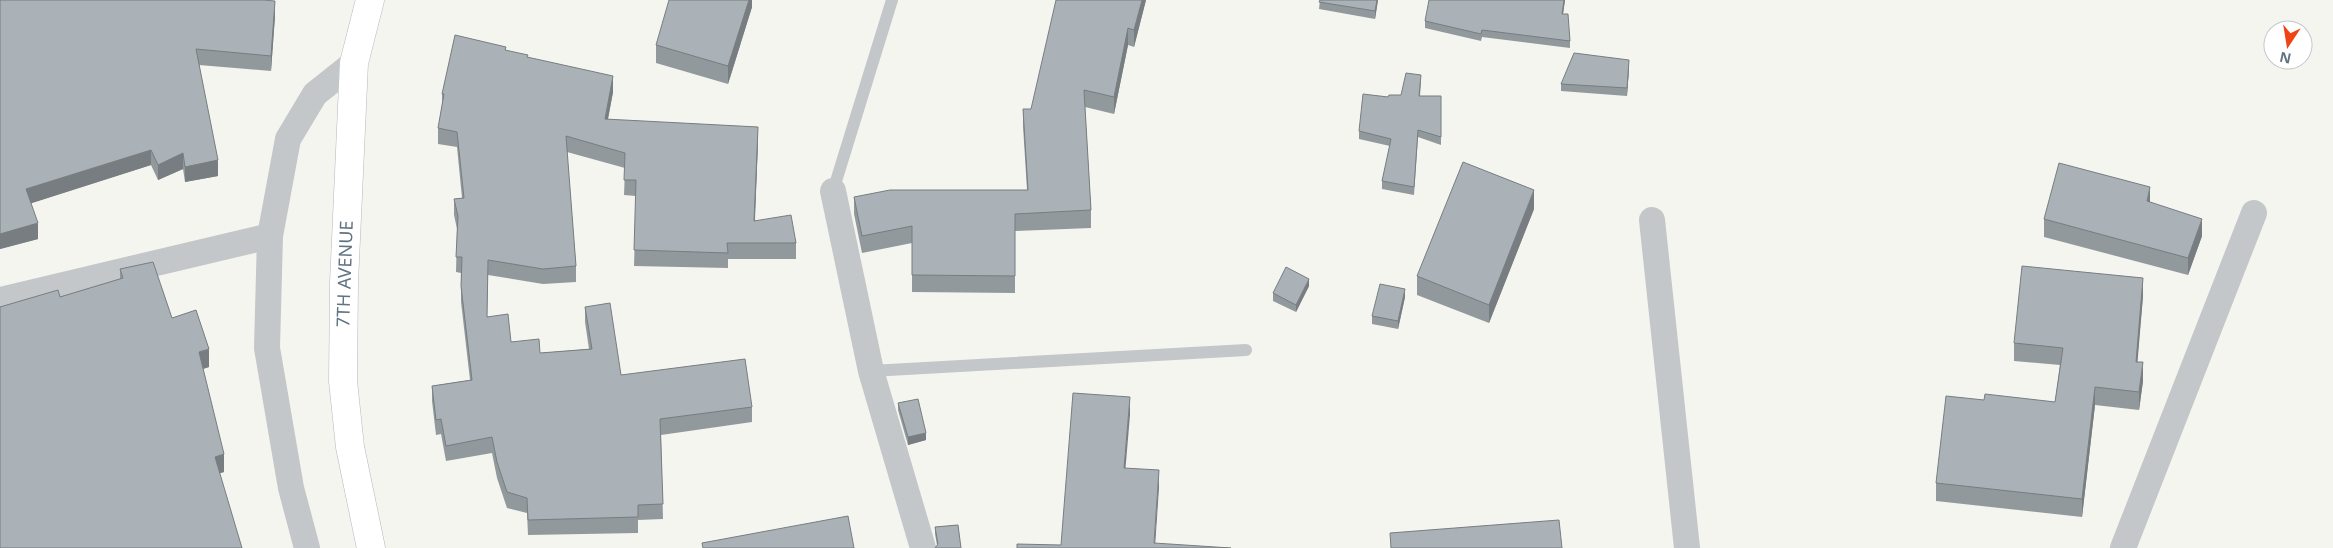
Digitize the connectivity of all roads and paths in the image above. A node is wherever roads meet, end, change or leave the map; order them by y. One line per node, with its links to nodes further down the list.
1 (370, 0): 3 (main road, 7TH AVENUE)
2 (892, 0): 4 (lane)
3 (354, 63): 7 (street); 12 (main road, 7TH AVENUE)
4 (833, 191): 10 (street)
5 (2254, 213): 15 (street)
6 (1652, 220): 14 (street)
7 (270, 236): 8 (street); 11 (street)
8 (0, 300)
9 (1246, 350): 10 (lane)
10 (871, 371): 13 (street)
11 (308, 548)
12 (371, 548)
13 (923, 548)
14 (1688, 548)
15 (2123, 548)

